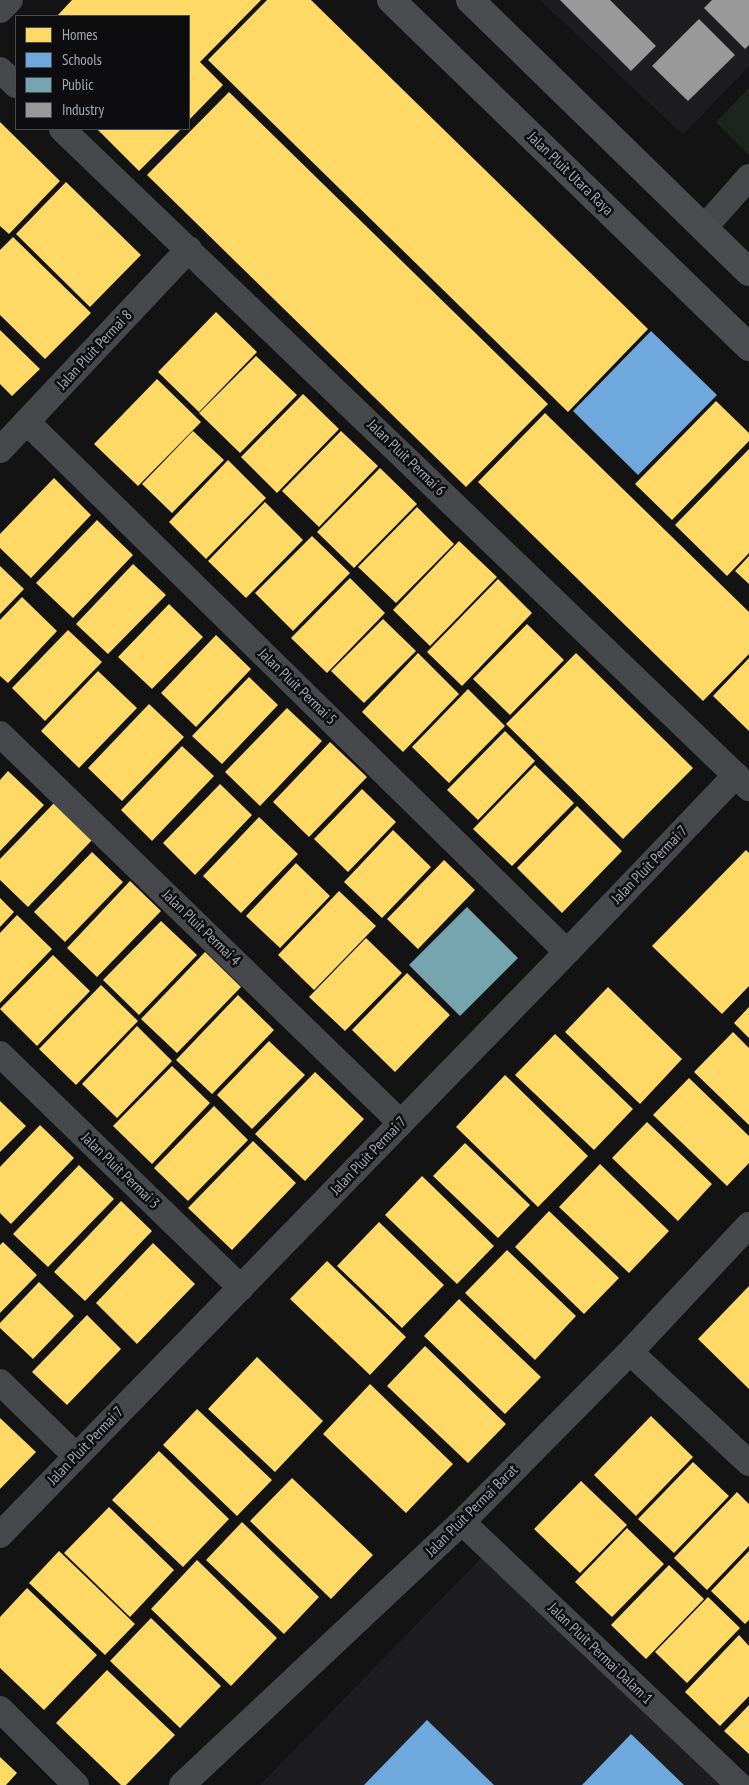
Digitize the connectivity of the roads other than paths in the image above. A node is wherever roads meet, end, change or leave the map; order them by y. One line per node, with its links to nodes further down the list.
1 (10, 0): 4 (street)
2 (391, 0): 12 (street, Jalan Pluit Utara Raya)
3 (470, 0): 9 (street)
4 (0, 10)
5 (0, 70): 6 (street)
6 (15, 84)
7 (63, 130): 10 (street, Jalan Pluit Permai 6)
8 (749, 177): 9 (street)
9 (704, 228): 11 (street)
10 (189, 249): 13 (street, Jalan Pluit Permai 8); 16 (street, Jalan Pluit Permai 6)
11 (749, 272)
12 (749, 347)
13 (27, 422): 14 (street, Jalan Pluit Permai 8); 17 (street, Jalan Pluit Permai 5)
14 (0, 450)
15 (0, 734): 19 (street, Jalan Pluit Permai 4)
16 (742, 781): 17 (street, Jalan Pluit Permai 7)
17 (567, 952): 19 (street, Jalan Pluit Permai 7)
18 (0, 1054): 21 (street, Jalan Pluit Permai 3)
19 (401, 1123): 21 (street, Jalan Pluit Permai 7)
20 (749, 1225): 22 (street, Jalan Pluit Permai Barat)
21 (241, 1288): 24 (street, Jalan Pluit Permai 7)
22 (630, 1352): 25 (street); 26 (street, Jalan Pluit Permai Barat)
23 (0, 1382): 24 (street)
24 (76, 1456): 27 (street, Jalan Pluit Permai 7)
25 (749, 1463)
26 (462, 1522): 30 (street, Jalan Pluit Permai Barat); 31 (street, Jalan Pluit Permai Dalam 1)
27 (0, 1535)
28 (0, 1709): 29 (street)
29 (76, 1785)
30 (182, 1785)
31 (738, 1785)

